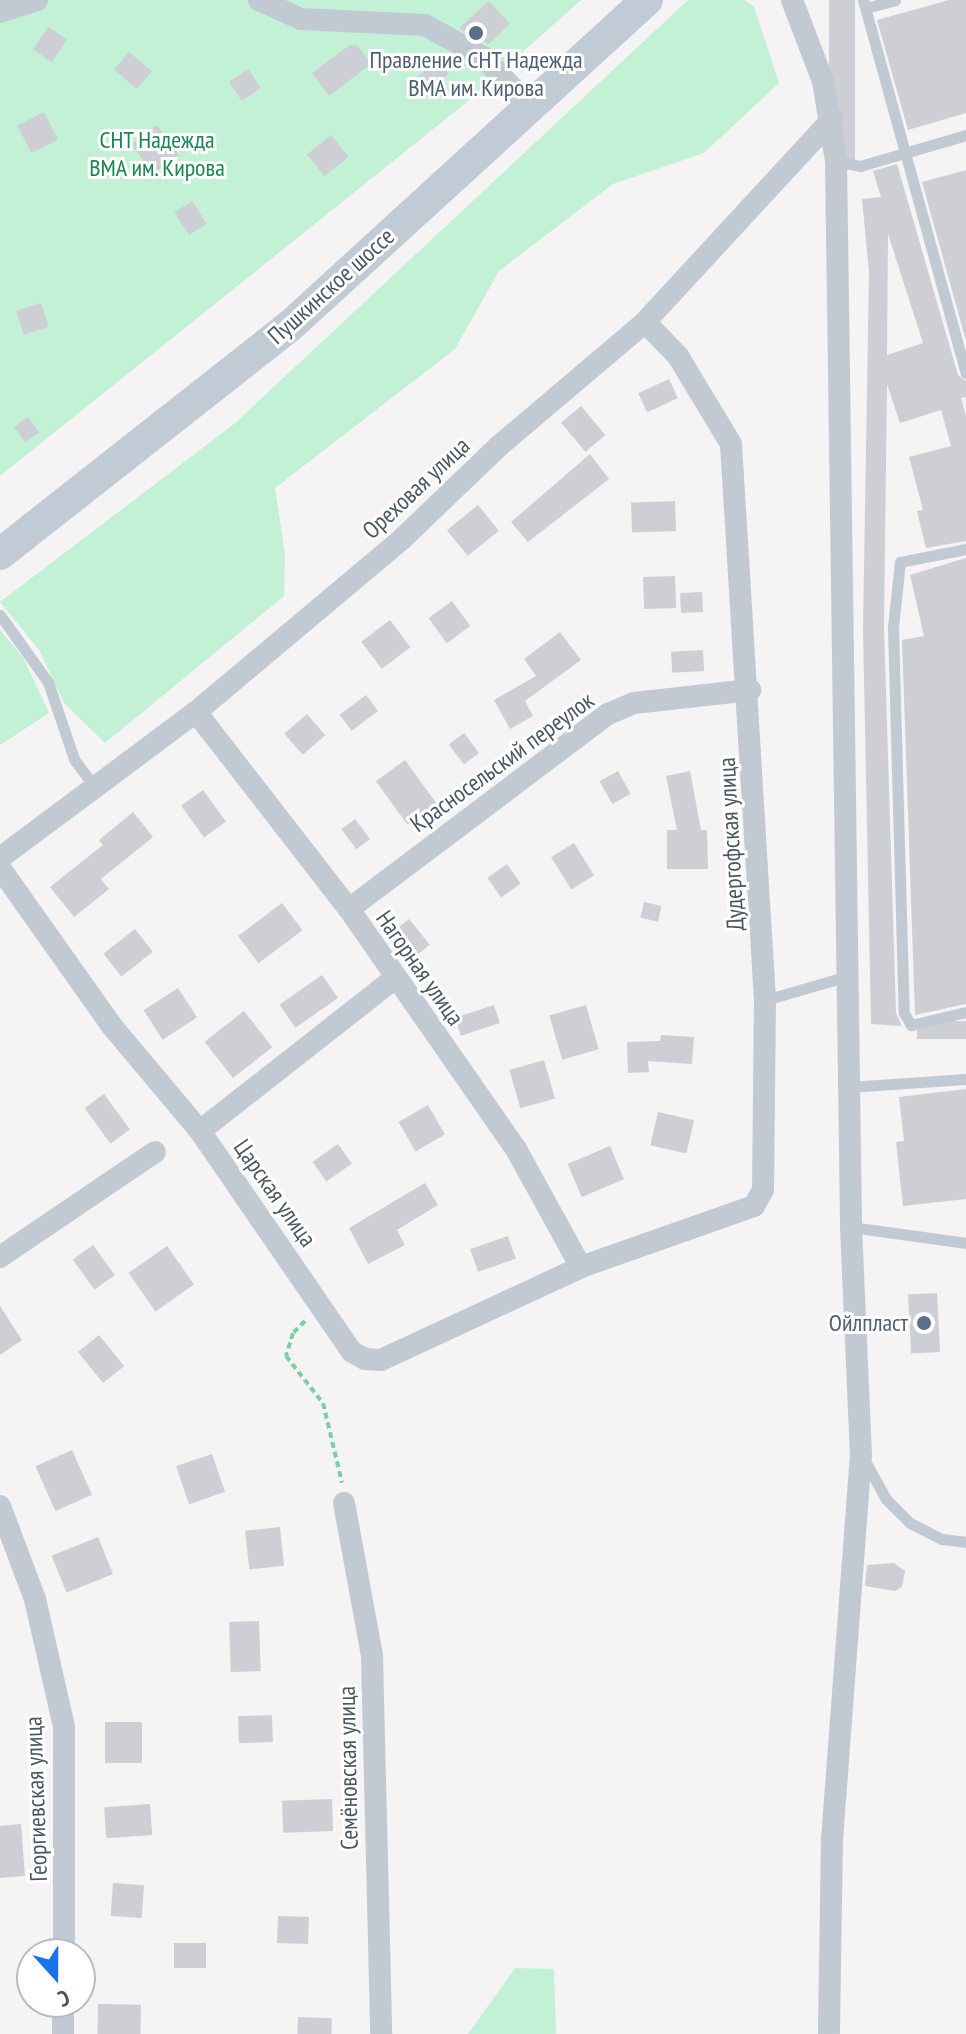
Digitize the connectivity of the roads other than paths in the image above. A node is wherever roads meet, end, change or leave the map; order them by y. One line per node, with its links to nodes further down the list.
1 (37, 0): 7 (street)
2 (259, 0): 8 (street)
3 (647, 0): 8 (main road, Пушкинское шоссе)
4 (792, 0): 9 (street)
5 (895, 0): 6 (lane)
6 (864, 4): 11 (lane)
7 (0, 12)
8 (530, 106): 16 (main road, Пушкинское шоссе)
9 (833, 118): 12 (street); 13 (street, Ореховая улица)
10 (966, 135): 11 (lane)
11 (906, 152): 12 (lane); 14 (lane)
12 (836, 161): 24 (street)
13 (645, 322): 18 (street, Дудергофская улица); 19 (street, Ореховая улица)
14 (966, 373)
15 (966, 549): 27 (lane)
16 (0, 554)
17 (0, 615): 20 (lane)
18 (750, 690): 23 (street, Красносельский переулок); 26 (street, Дудергофская улица)
19 (196, 712): 20 (street, Ореховая улица); 23 (street, Нагорная улица)
20 (95, 788): 21 (street, Ореховая улица)
21 (0, 858)
22 (0, 868): 30 (street, Царская улица)
23 (349, 909): 25 (street, Нагорная улица)
24 (848, 976): 26 (lane); 29 (street)
25 (394, 979): 30 (street); 35 (street, Нагорная улица)
26 (765, 1000): 35 (street, Дудергофская улица)
27 (966, 1012)
28 (966, 1079): 29 (lane)
29 (849, 1087): 32 (street)
30 (200, 1131): 35 (street, Царская улица)
31 (155, 1152): 34 (street)
32 (851, 1227): 33 (lane); 36 (street)
33 (966, 1243)
34 (0, 1257)
35 (581, 1267)
36 (861, 1454): 39 (lane); 42 (street)
37 (344, 1503): 41 (street, Семёновская улица)
38 (0, 1506): 40 (street, Георгиевская улица)
39 (966, 1542)
40 (64, 1938)
41 (381, 2034)
42 (829, 2034)

